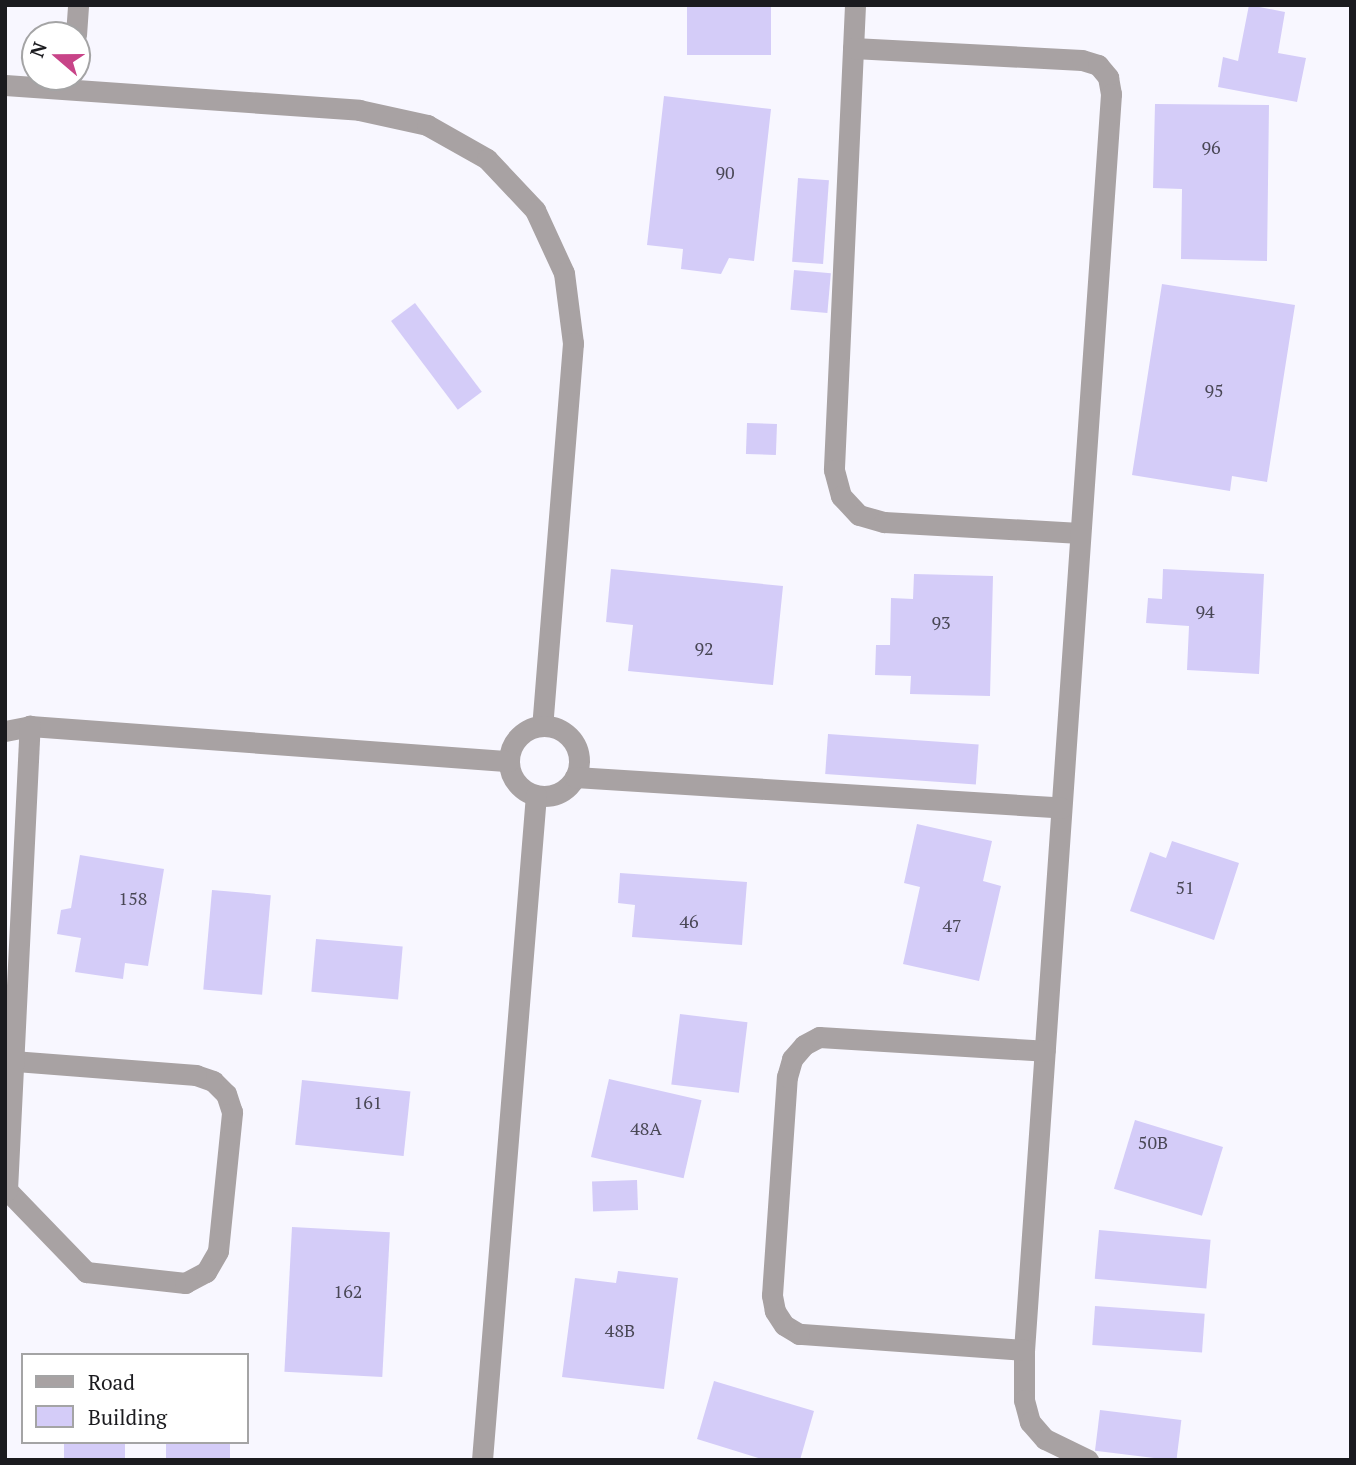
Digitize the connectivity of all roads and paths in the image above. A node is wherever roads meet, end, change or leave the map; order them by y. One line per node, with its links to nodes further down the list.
1 (855, 5): 2 (street)
2 (853, 48): 4 (street); 4 (street)
3 (91, 85): 5 (street)
4 (1080, 533): 11 (street)
5 (542, 725): 8 (street); 9 (street)
6 (30, 726): 7 (street); 8 (street); 13 (street)
7 (5, 731)
8 (509, 761): 10 (street)
9 (575, 777): 10 (street); 11 (street)
10 (536, 795): 16 (street)
11 (1062, 808): 12 (street)
12 (1045, 1051): 15 (street); 15 (street)
13 (13, 1061): 14 (street); 14 (street)
14 (6, 1189)
15 (1024, 1350): 17 (street)
16 (482, 1460)
17 (1088, 1460)

